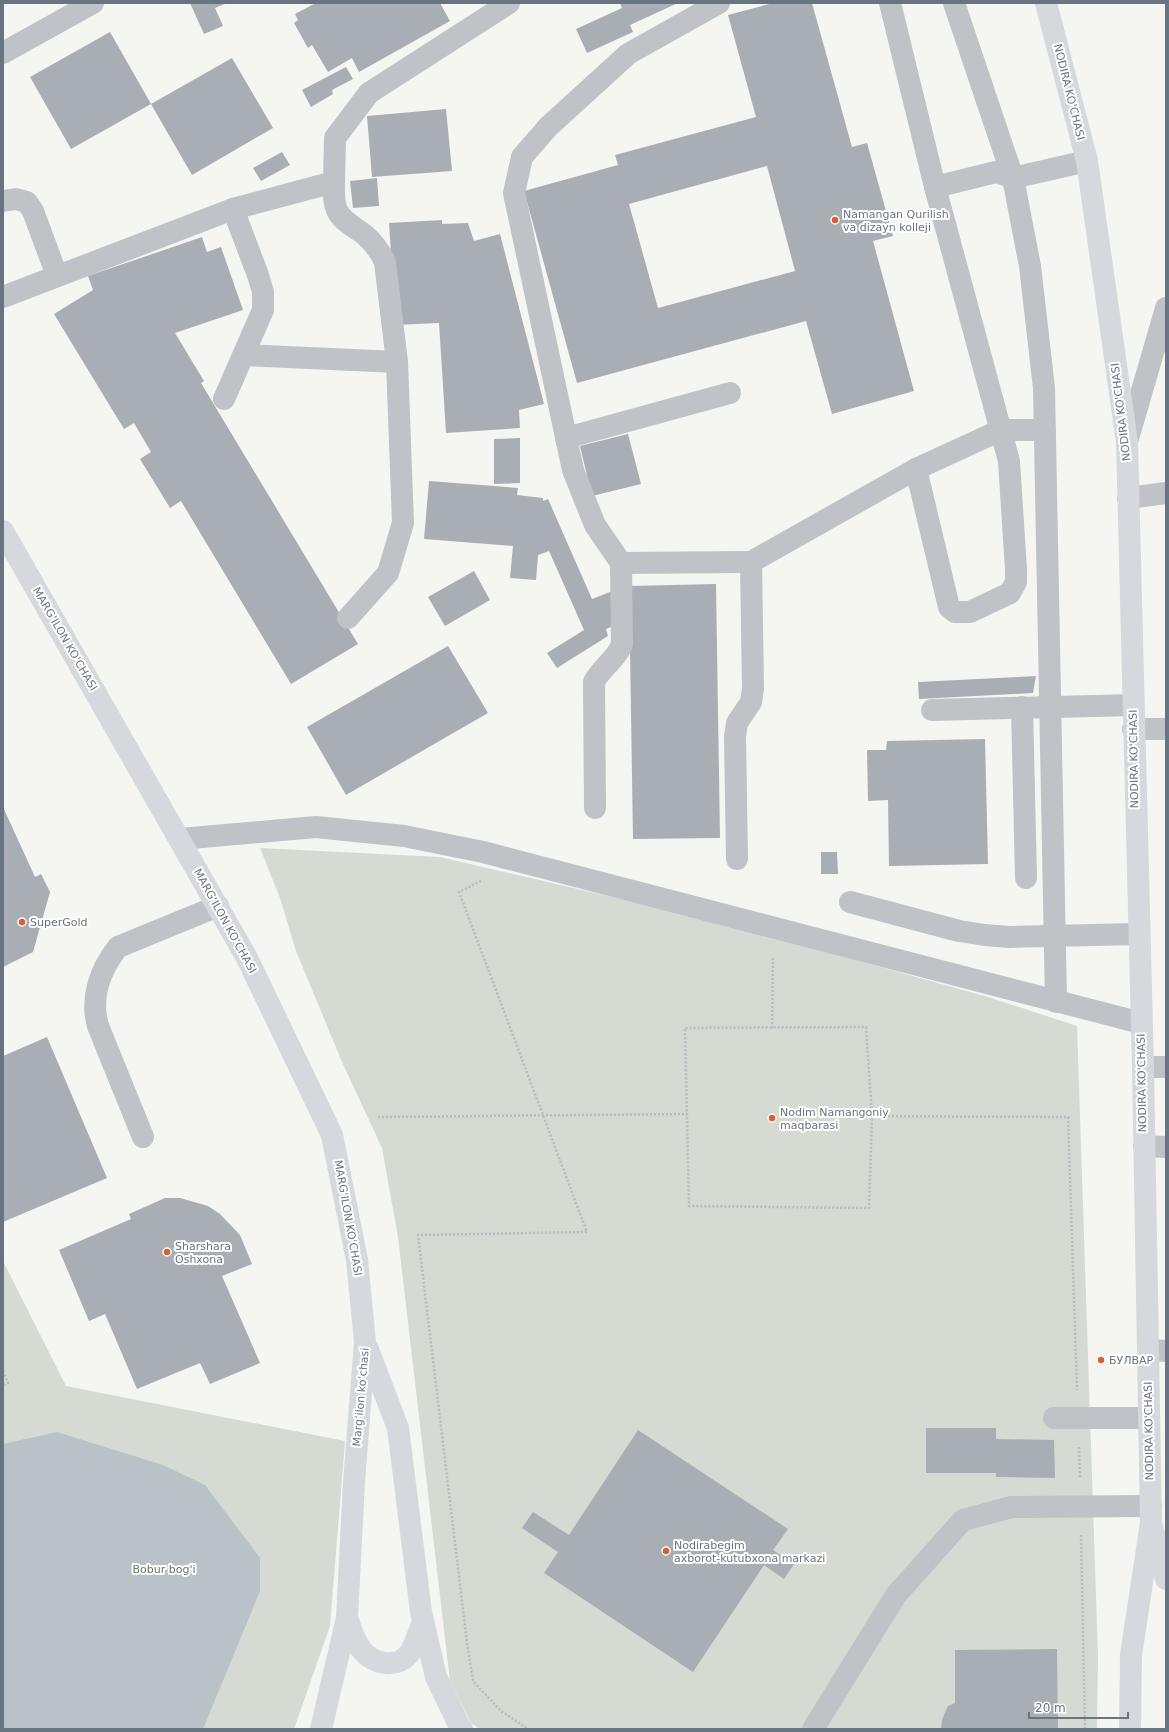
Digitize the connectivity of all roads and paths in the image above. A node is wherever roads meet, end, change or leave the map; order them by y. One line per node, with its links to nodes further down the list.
1 (92, 3): 7 (street)
2 (509, 3): 10 (street)
3 (719, 3): 23 (street)
4 (890, 3): 11 (street)
5 (954, 3): 9 (street)
6 (1046, 3): 8 (main road, NODIRA KO'CHASI)
7 (3, 54)
8 (1087, 161): 9 (street); 24 (main road, NODIRA KO'CHASI)
9 (1013, 178): 11 (street); 22 (street)
10 (334, 182): 13 (street); 18 (street)
11 (935, 187): 21 (street)
12 (3, 201): 14 (street)
13 (233, 209): 14 (street); 17 (street)
14 (57, 276): 15 (street)
15 (3, 297)
16 (1166, 308): 24 (street)
17 (244, 355): 18 (street); 20 (street)
18 (397, 362): 31 (street)
19 (730, 393): 23 (street)
20 (224, 399)
21 (1001, 430): 22 (street); 25 (street); 25 (street)
22 (1045, 430): 34 (street)
23 (566, 438): 30 (street)
24 (1127, 442): 27 (main road, NODIRA KO'CHASI)
25 (916, 469): 29 (street)
26 (1166, 493): 27 (street)
27 (1128, 498): 32 (main road, NODIRA KO'CHASI)
28 (3, 531): 41 (main road, MARG'ILON KO'CHASI)
29 (751, 562): 30 (street); 42 (street)
30 (621, 563): 40 (street)
31 (348, 618)
32 (1133, 705): 34 (street); 36 (main road, NODIRA KO'CHASI)
33 (1022, 707): 34 (street); 35 (street); 39 (street)
34 (1050, 707): 38 (street)
35 (932, 710)
36 (1134, 729): 37 (street); 47 (main road, NODIRA KO'CHASI)
37 (1166, 729)
38 (1052, 798): 39 (street); 48 (street)
39 (1024, 799): 43 (street)
40 (595, 808)
41 (180, 840): 46 (main road, MARG'ILON KO'CHASI); 50 (street)
42 (737, 859)
43 (1026, 878)
44 (484, 880): 56 (path)
45 (850, 902): 48 (street)
46 (218, 906): 59 (street); 62 (main road, MARG'ILON KO'CHASI)
47 (1139, 934): 48 (street); 51 (main road, NODIRA KO'CHASI)
48 (1055, 936): 50 (street)
49 (773, 949): 52 (path)
50 (1056, 1002): 51 (street)
51 (1141, 1023): 53 (main road, NODIRA KO'CHASI)
52 (772, 1028): 55 (path); 57 (path)
53 (1143, 1067): 54 (street); 60 (main road, NODIRA KO'CHASI)
54 (1166, 1067)
55 (687, 1114): 56 (path); 57 (path)
56 (543, 1115): 58 (path); 76 (path)
57 (872, 1116): 68 (path)
58 (378, 1117)
59 (143, 1137)
60 (1144, 1146): 61 (street); 63 (main road, NODIRA KO'CHASI)
61 (1166, 1147)
62 (365, 1342): 72 (main road, Margʻilon koʻchasi); 73 (main road, Margʻilon koʻchasi)
63 (1157, 1350): 67 (main road, NODIRA KO'CHASI)
64 (3, 1371): 65 (path)
65 (3, 1385)
66 (1054, 1418): 68 (street)
67 (1149, 1418): 68 (street); 70 (main road, NODIRA KO'CHASI)
68 (1078, 1419): 69 (path)
69 (1081, 1507): 70 (street); 77 (street); 78 (path)
70 (1151, 1515): 71 (main road, NODIRA KO'CHASI); 79 (main road, NODIRA KO'CHASI)
71 (1166, 1579)
72 (347, 1618): 73 (main road); 74 (main road, Margʻilon koʻchasi)
73 (423, 1622): 75 (main road)
74 (321, 1729)
75 (462, 1729)
76 (528, 1729)
77 (813, 1729)
78 (1085, 1729)
79 (1130, 1729)

